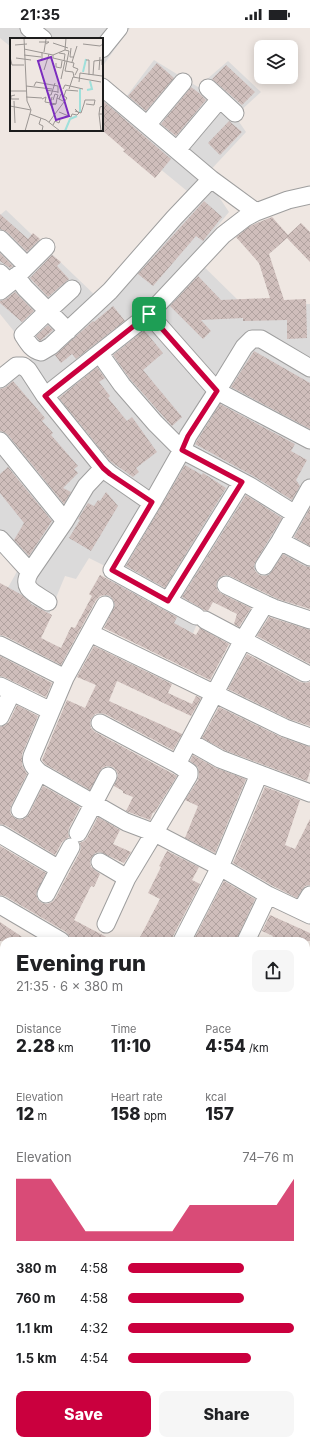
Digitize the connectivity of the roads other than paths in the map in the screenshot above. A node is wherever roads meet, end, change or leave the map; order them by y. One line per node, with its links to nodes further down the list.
1 (29, 28): 3 (street)
2 (119, 28): 4 (street)
3 (42, 38)
4 (103, 48)
5 (183, 82): 8 (street)
6 (103, 88): 8 (street)
7 (235, 113): 9 (street)
8 (147, 125): 9 (street)
9 (177, 150): 10 (street)
10 (212, 179): 12 (street); 19 (street)
11 (310, 195): 12 (street)
12 (256, 212): 18 (street)
13 (0, 239): 15 (street)
14 (46, 247): 15 (street)
15 (11, 278): 17 (street)
16 (72, 289): 17 (street)
17 (48, 311): 19 (street); 19 (street)
18 (149, 314): 20 (street); 23 (street)
19 (68, 331)
20 (100, 354): 24 (street); 27 (street)
21 (310, 368): 23 (street)
22 (0, 379): 24 (street)
23 (217, 391): 25 (street); 27 (street)
24 (45, 396): 28 (street)
25 (310, 440)
26 (0, 441): 33 (street)
27 (182, 450): 29 (street); 31 (street)
28 (103, 468): 31 (street); 33 (street)
29 (242, 482): 32 (street); 40 (street)
30 (310, 488): 32 (street)
31 (152, 502): 40 (street)
32 (295, 514): 35 (street)
33 (65, 521): 38 (street)
34 (0, 539): 38 (street)
35 (280, 541): 36 (street); 37 (street)
36 (310, 557)
37 (264, 566)
38 (30, 572): 41 (street)
39 (226, 585): 42 (street)
40 (168, 601): 46 (street)
41 (48, 602)
42 (265, 604): 44 (street); 46 (street)
43 (105, 605): 45 (street)
44 (310, 620)
45 (90, 633): 49 (street); 51 (street)
46 (243, 640): 48 (street); 51 (street)
47 (0, 645): 49 (street)
48 (305, 673)
49 (65, 678): 52 (street)
50 (6, 689): 52 (street); 53 (street)
51 (214, 693): 55 (street); 56 (street)
52 (51, 711): 58 (street)
53 (0, 717)
54 (100, 723): 57 (street)
55 (310, 738)
56 (190, 742): 57 (street); 59 (street)
57 (177, 764): 64 (street)
58 (39, 772): 62 (street); 63 (street)
59 (259, 774): 61 (street); 67 (street)
60 (108, 776): 62 (street)
61 (310, 793)
62 (94, 803): 64 (street); 68 (street)
63 (20, 810)
64 (155, 833): 67 (street); 69 (street)
65 (0, 834): 68 (street)
66 (100, 862): 69 (street)
67 (220, 867): 71 (street); 77 (street)
68 (59, 869): 70 (street)
69 (127, 878): 75 (street)
70 (46, 894)
71 (268, 895): 74 (street); 78 (street)
72 (310, 895): 74 (street)
73 (0, 906): 76 (street)
74 (306, 912)
75 (106, 924)
76 (50, 937)
77 (184, 937)
78 (248, 937)

